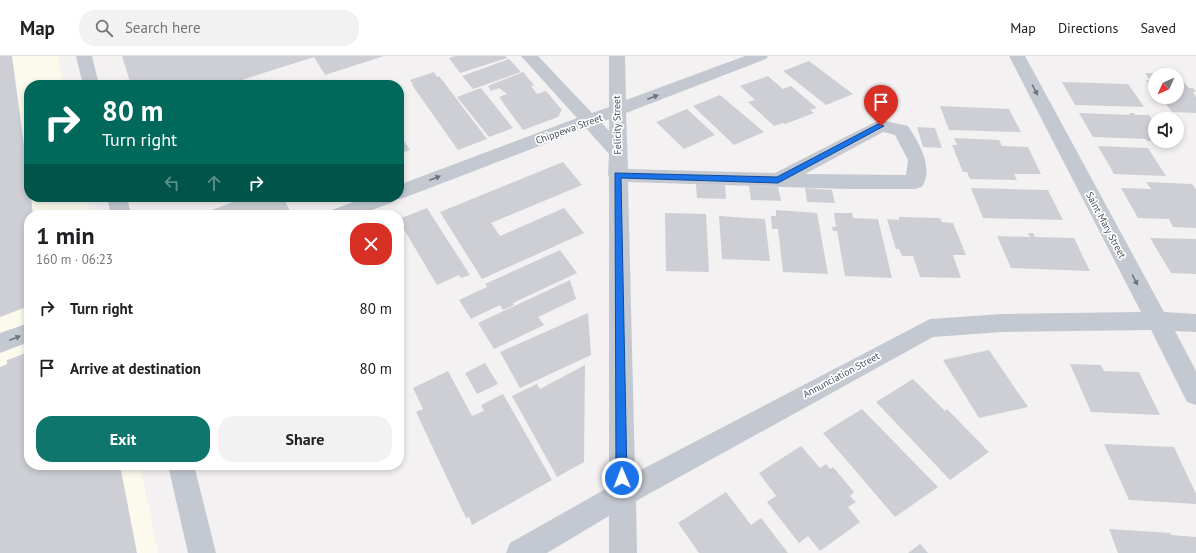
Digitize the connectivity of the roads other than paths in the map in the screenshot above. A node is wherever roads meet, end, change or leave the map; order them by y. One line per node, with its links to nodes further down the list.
1 (84, 56): 6 (street)
2 (529, 56): 8 (street)
3 (617, 56): 7 (street, Felicity Street)
4 (760, 56): 7 (street, Chippewa Street, one-way to 4)
5 (1017, 56): 15 (street, Saint Mary Street, one-way to 15)
6 (90, 80)
7 (617, 111): 8 (street, Chippewa Street); 9 (street, Felicity Street)
8 (589, 120): 9 (street); 12 (street, Chippewa Street, one-way to 8)
9 (618, 152): 10 (street, Felicity Street)
10 (617, 175): 11 (street); 21 (street, Felicity Street)
11 (778, 180): 11 (street)
12 (404, 190)
13 (373, 202): 14 (street)
14 (352, 210)
15 (1157, 321): 16 (street, Annunciation Street); 19 (street, Saint Mary Street); 21 (street, Annunciation Street)
16 (1196, 323)
17 (24, 334): 18 (street, one-way to 17)
18 (0, 343)
19 (1196, 394)
20 (182, 470): 22 (street)
21 (622, 494): 23 (street, Annunciation Street); 24 (street, Felicity Street)
22 (202, 553)
23 (520, 553)
24 (623, 553)

